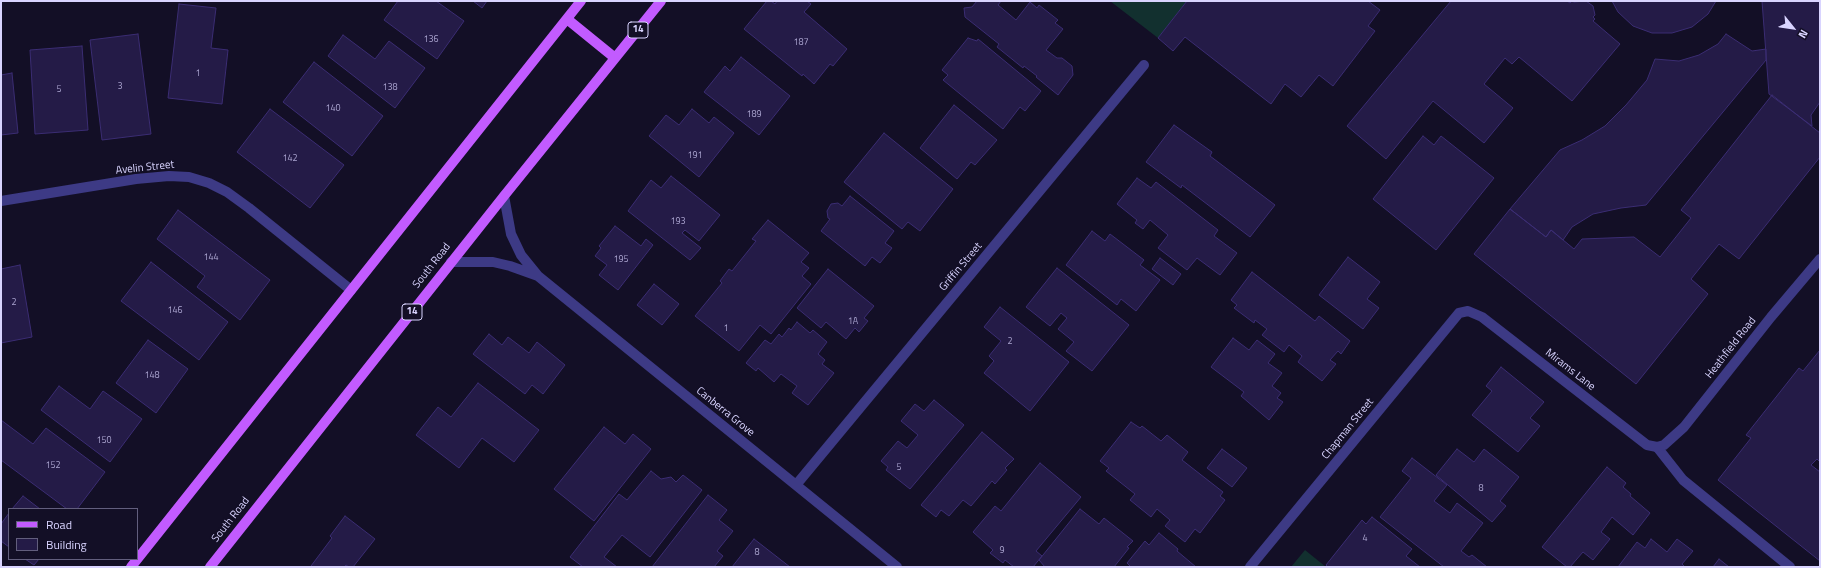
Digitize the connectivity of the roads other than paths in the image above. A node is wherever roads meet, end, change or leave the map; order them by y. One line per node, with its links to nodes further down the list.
1 (581, 1): 3 (main road)
2 (661, 1): 4 (main road, South Road / 14)
3 (567, 19): 4 (main road); 11 (main road)
4 (615, 58): 6 (main road, South Road / 14)
5 (1144, 65): 14 (street, Griffin Street)
6 (504, 196): 9 (main road, South Road / 14); 10 (street, Canberra Grove)
7 (1, 201): 11 (street, Avelin Street)
8 (1820, 259): 13 (street, Heathfield Road)
9 (451, 262): 10 (street, Canberra Grove); 16 (main road, South Road / 14)
10 (538, 276): 14 (street, Canberra Grove)
11 (351, 290): 15 (main road)
12 (1468, 311): 13 (street, Mirams Lane); 18 (street, Chapman Street)
13 (1657, 447): 19 (street)
14 (796, 485): 17 (street, Canberra Grove)
15 (138, 558)
16 (211, 566)
17 (897, 567)
18 (1250, 567)
19 (1790, 567)

